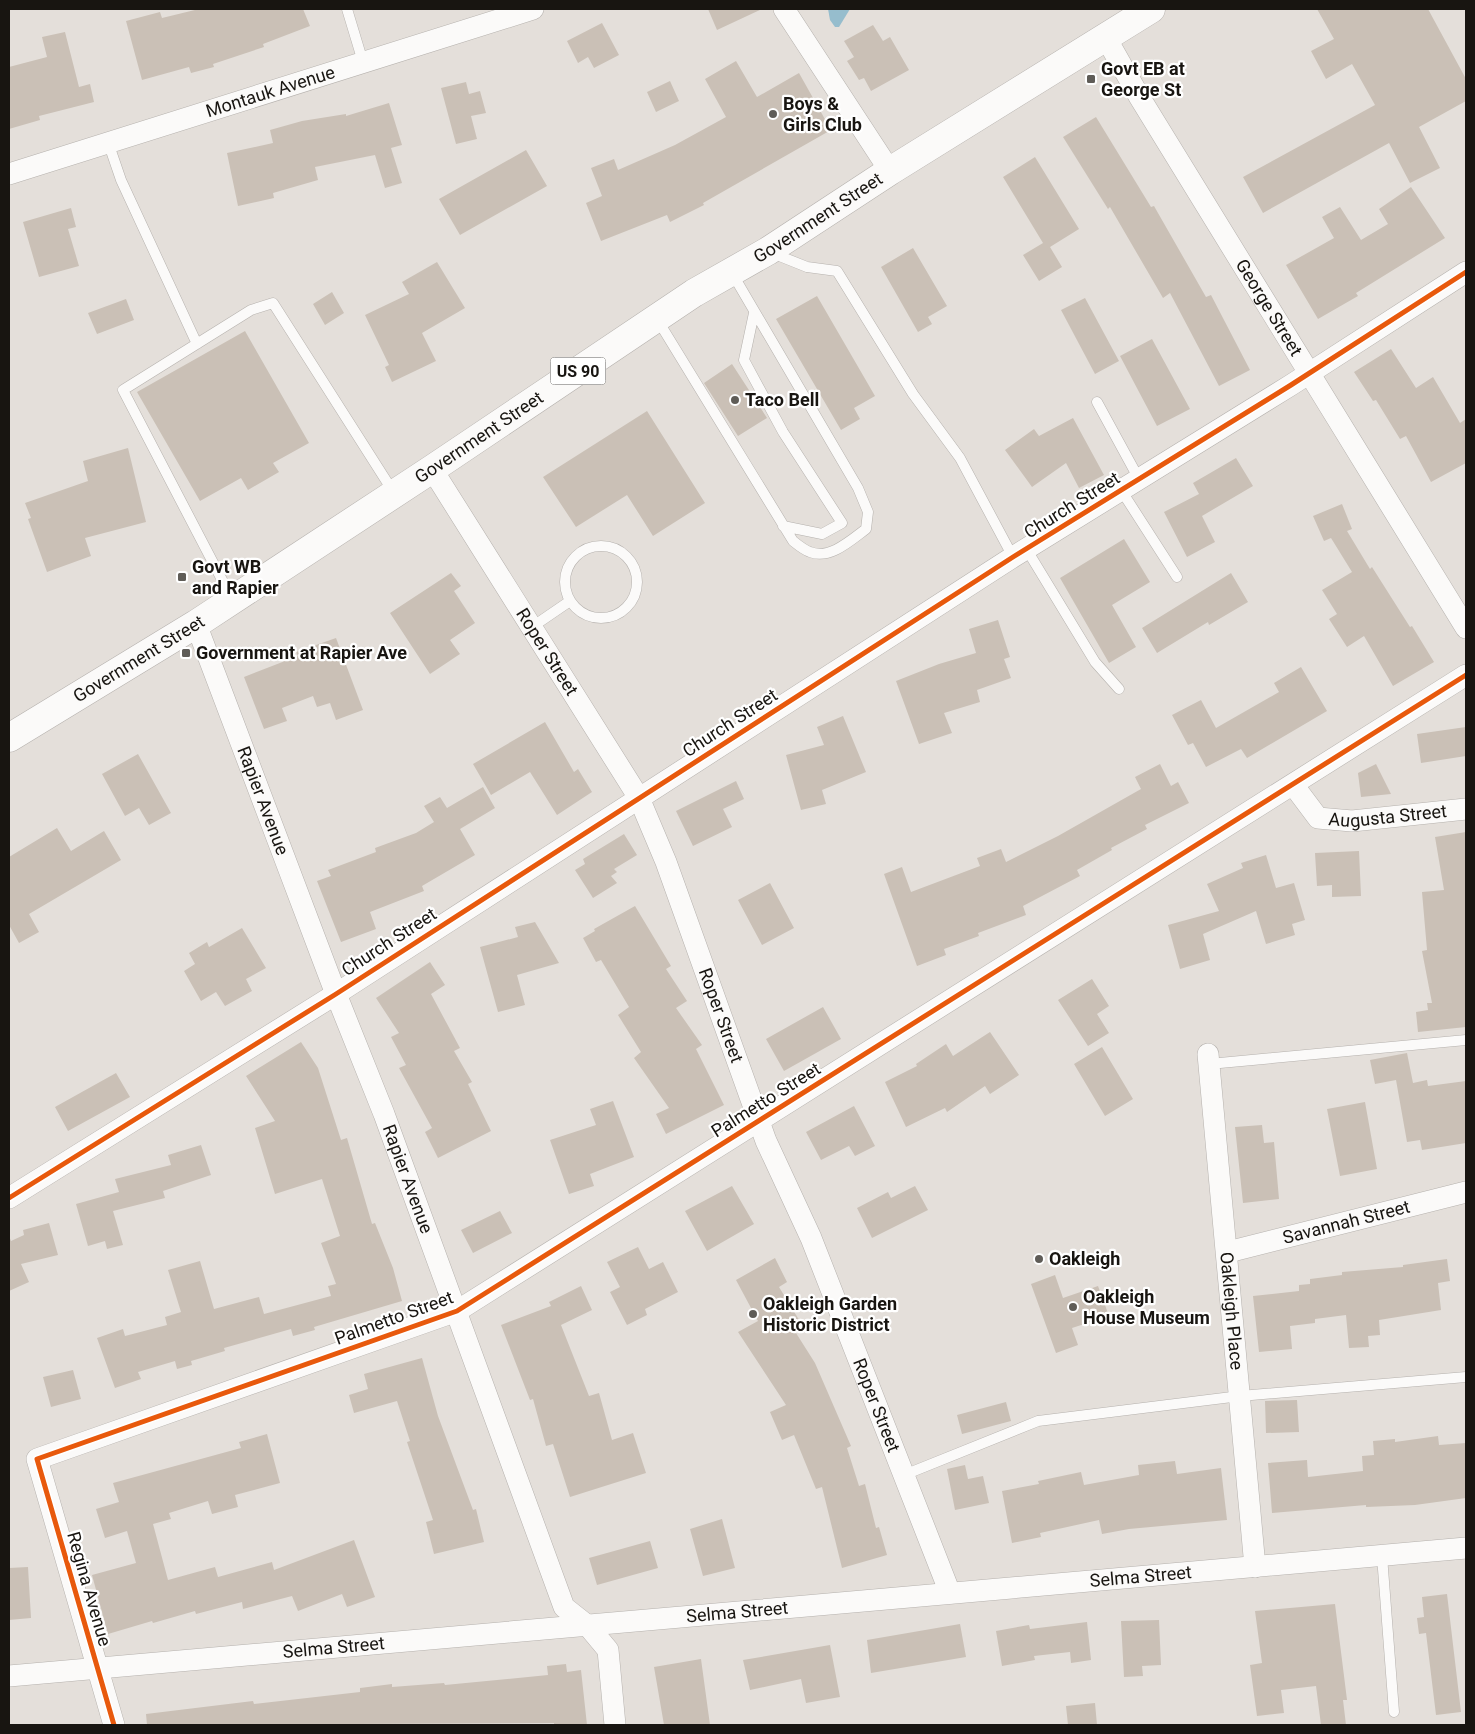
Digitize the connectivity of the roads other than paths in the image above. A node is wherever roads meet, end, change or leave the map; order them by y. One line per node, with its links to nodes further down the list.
1 (347, 9): 6 (lane)
2 (533, 9): 6 (street, Montauk Avenue)
3 (784, 9): 8 (street)
4 (1151, 9): 5 (main road, Government Street / US 90)
5 (1106, 38): 8 (main road, Government Street / US 90); 16 (street, George Street)
6 (363, 62): 7 (street, Montauk Avenue)
7 (108, 142): 9 (street, Montauk Avenue); 15 (lane)
8 (890, 171): 10 (main road, Government Street / US 90)
9 (9, 174)
10 (768, 251): 11 (main road, Government Street / US 90); 23 (lane)
11 (731, 272): 13 (lane); 14 (main road, Government Street / US 90)
12 (1466, 272): 16 (street, Church Street)
13 (754, 313): 22 (lane); 22 (lane)
14 (656, 318): 18 (main road, Government Street / US 90); 22 (lane)
15 (197, 344): 21 (lane); 25 (lane)
16 (1310, 373): 19 (street, Church Street); 29 (street, George Street)
17 (1097, 402): 19 (lane)
18 (432, 469): 21 (main road, Government Street / US 90); 28 (street, Roper Street)
19 (1140, 479): 20 (street, Church Street)
20 (1121, 490): 23 (street, Church Street); 24 (lane)
21 (394, 494): 25 (main road, Government Street / US 90)
22 (783, 526)
23 (1020, 553): 31 (lane); 34 (street, Church Street)
24 (1177, 578)
25 (232, 600): 27 (main road, Government Street / US 90)
26 (570, 601): 26 (lane); 28 (lane)
27 (196, 624): 32 (main road, Government Street / US 90); 36 (street, Rapier Avenue)
28 (532, 627): 34 (street, Roper Street)
29 (1466, 628)
30 (1466, 675): 33 (street, Palmetto Street)
31 (1119, 689)
32 (9, 738)
33 (1294, 786): 35 (street, Augusta Street); 39 (street, Palmetto Street)
34 (639, 798): 36 (street, Church Street); 39 (street, Roper Street)
35 (1466, 809)
36 (336, 994): 41 (street, Church Street); 43 (street, Rapier Avenue)
37 (1466, 1040): 38 (lane)
38 (1208, 1059): 42 (street, Oakleigh Place)
39 (759, 1121): 43 (street, Palmetto Street); 47 (street, Roper Street)
40 (1466, 1192): 42 (street, Savannah Street)
41 (9, 1198)
42 (1228, 1252): 45 (street, Oakleigh Place)
43 (457, 1311): 46 (street, Palmetto Street); 52 (street, Rapier Avenue)
44 (1466, 1377): 45 (lane)
45 (1240, 1396): 47 (lane); 50 (street, Oakleigh Place)
46 (38, 1459): 53 (street, Regina Avenue)
47 (904, 1474): 51 (street, Roper Street)
48 (1466, 1548): 49 (street, Selma Street)
49 (1382, 1556): 50 (street, Selma Street); 55 (lane)
50 (1255, 1567): 51 (street, Selma Street)
51 (950, 1594): 52 (street, Selma Street)
52 (588, 1626): 53 (street, Selma Street); 57 (street, Rapier Avenue)
53 (98, 1670): 54 (street, Selma Street); 56 (street, Regina Avenue)
54 (9, 1676)
55 (1394, 1712)
56 (114, 1725)
57 (615, 1725)

